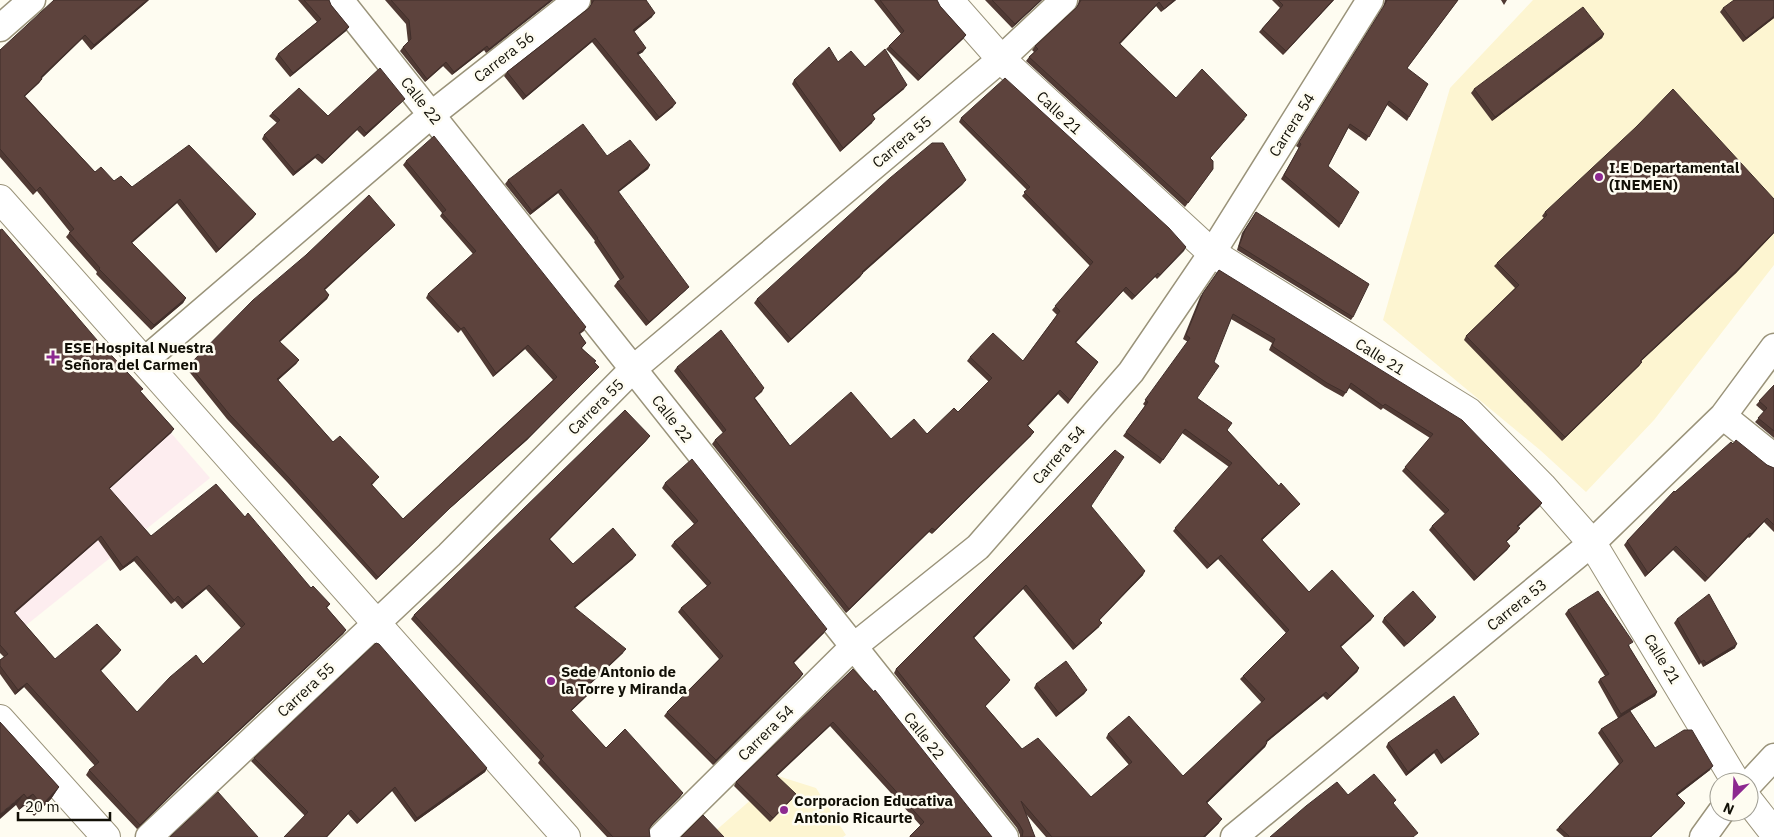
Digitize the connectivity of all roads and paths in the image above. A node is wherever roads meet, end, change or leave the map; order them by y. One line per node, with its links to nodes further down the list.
1 (32, 0): 7 (street)
2 (340, 0): 9 (street, Calle 22)
3 (577, 0): 9 (street, Carrera 56)
4 (949, 0): 8 (street, Calle 21)
5 (1064, 0): 8 (street, Carrera 55)
6 (1370, 0): 11 (street, Carrera 54)
7 (0, 28)
8 (1001, 59): 11 (street, Calle 21); 14 (street, Carrera 55)
9 (431, 115): 13 (street, Carrera 56); 14 (street, Calle 22)
10 (0, 199): 13 (street)
11 (1212, 253): 17 (street, Calle 21); 19 (street, Carrera 54)
12 (1774, 347): 15 (street, Carrera 53)
13 (144, 361): 18 (street)
14 (633, 369): 18 (street, Carrera 55); 19 (street, Calle 22)
15 (1723, 416): 16 (street); 17 (street, Carrera 53)
16 (1774, 457)
17 (1592, 543): 22 (street, Calle 21); 30 (street, Carrera 53)
18 (376, 623): 26 (street, Carrera 55); 27 (street)
19 (853, 647): 28 (street, Carrera 54); 29 (street, Calle 22)
20 (0, 719): 25 (street)
21 (1774, 757): 23 (street)
22 (1730, 772)
23 (1759, 773)
24 (1714, 822): 31 (street)
25 (106, 837)
26 (149, 837)
27 (566, 837)
28 (661, 837)
29 (1004, 837)
30 (1234, 837)
31 (1703, 837)

